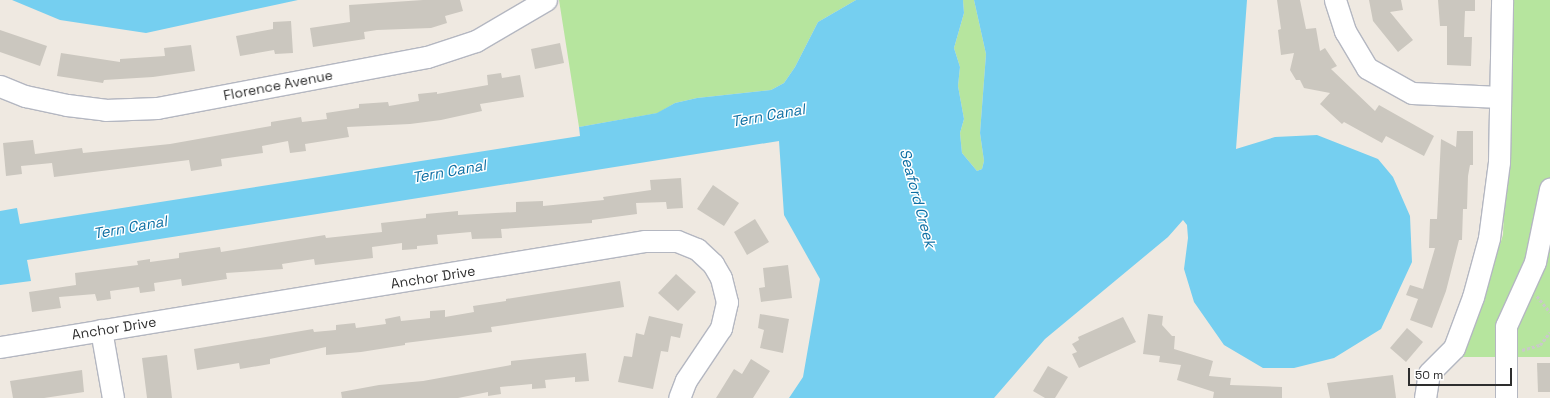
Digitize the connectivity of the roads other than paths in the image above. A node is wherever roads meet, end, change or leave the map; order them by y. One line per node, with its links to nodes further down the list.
1 (546, 0): 4 (street, Florence Avenue)
2 (1335, 0): 5 (street)
3 (1502, 0): 5 (street)
4 (0, 86)
5 (1500, 97): 12 (street)
6 (1550, 189): 7 (street)
7 (1546, 232): 13 (street)
8 (101, 330): 9 (street, Anchor Drive); 10 (street); 11 (street, Anchor Drive)
9 (0, 347)
10 (113, 398)
11 (679, 398)
12 (1425, 398)
13 (1506, 398)

